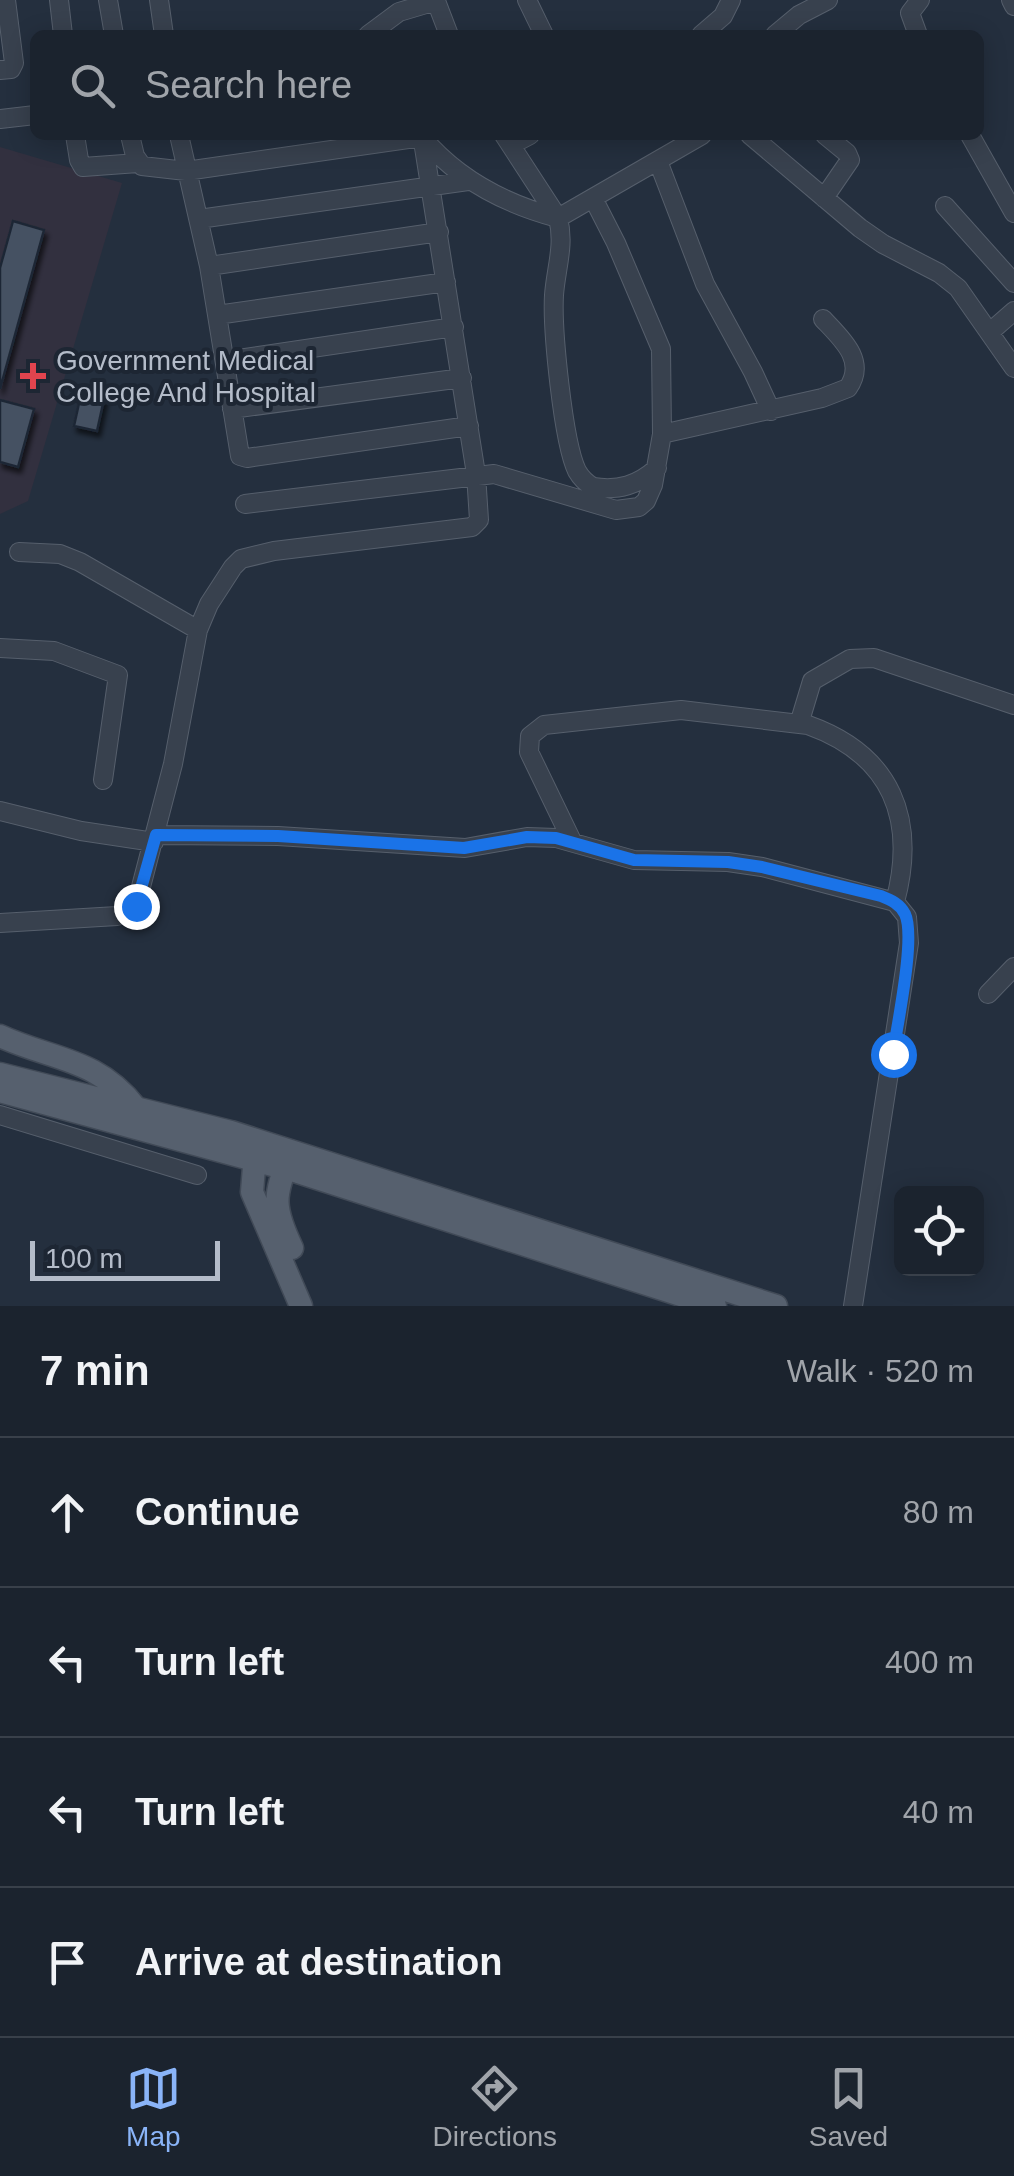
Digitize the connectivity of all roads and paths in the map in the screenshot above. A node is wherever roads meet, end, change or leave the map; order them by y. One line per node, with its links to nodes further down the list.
1 (6, 0): 18 (street)
2 (59, 0): 9 (street)
3 (108, 0): 10 (street)
4 (158, 0): 11 (street)
5 (527, 0): 14 (street)
6 (732, 0): 15 (street)
7 (828, 0): 16 (street)
8 (920, 0): 17 (street)
9 (62, 30)
10 (113, 30)
11 (163, 30)
12 (375, 30): 13 (street)
13 (447, 30)
14 (542, 30)
15 (707, 30)
16 (782, 30)
17 (916, 30)
18 (0, 70)
19 (30, 116): 20 (street)
20 (0, 119)
21 (76, 140): 33 (street)
22 (131, 140): 33 (street)
23 (180, 140): 34 (street)
24 (395, 140): 34 (street)
25 (423, 140): 36 (street)
26 (425, 140): 35 (street)
27 (508, 140): 41 (street)
28 (693, 140): 32 (street)
29 (756, 140): 38 (street)
30 (832, 140): 38 (street)
31 (973, 140): 40 (street)
32 (658, 160): 37 (street); 56 (street)
33 (138, 163): 34 (street)
34 (186, 171): 42 (street)
35 (468, 181): 36 (street); 41 (street)
36 (431, 186): 42 (street); 43 (street)
37 (593, 198): 41 (street); 58 (street)
38 (824, 198): 51 (street)
39 (945, 206): 46 (street)
40 (1014, 213)
41 (558, 218): 59 (street)
42 (199, 219): 44 (street)
43 (439, 232): 44 (street); 45 (street)
44 (209, 266): 48 (street)
45 (446, 282): 48 (street); 50 (street)
46 (1014, 282)
47 (1014, 312): 51 (street)
48 (217, 314): 52 (street)
49 (823, 319): 56 (street)
50 (454, 328): 52 (street); 54 (street)
51 (990, 332): 53 (street)
52 (224, 361): 55 (street)
53 (1014, 368)
54 (462, 378): 55 (street); 57 (street)
55 (232, 408): 57 (street)
56 (770, 411): 58 (street)
57 (469, 426): 60 (street)
58 (662, 434): 59 (street)
59 (657, 468): 60 (street)
60 (476, 474): 61 (street); 63 (street)
61 (245, 504)
62 (19, 552): 63 (street)
63 (198, 630): 69 (street)
64 (0, 648): 67 (street)
65 (1014, 705): 66 (street)
66 (800, 724): 70 (street); 71 (street)
67 (102, 780)
68 (0, 810): 69 (street)
69 (155, 838): 70 (street); 72 (street)
70 (572, 841): 71 (street)
71 (895, 902): 90 (street)
72 (0, 923)
73 (1014, 967): 74 (street)
74 (988, 994)
75 (0, 1036): 78 (main road)
76 (0, 1051): 78 (main road)
77 (0, 1074): 80 (main road)
78 (105, 1077): 80 (main road)
79 (0, 1091): 82 (main road)
80 (135, 1106): 82 (main road); 83 (main road)
81 (0, 1116): 85 (street)
82 (146, 1129): 83 (main road)
83 (259, 1151): 84 (main road); 86 (main road)
84 (288, 1161): 87 (main road); 88 (main road); 89 (main road)
85 (197, 1176)
86 (302, 1306)
87 (319, 1306)
88 (714, 1306)
89 (776, 1306)
90 (853, 1306)

